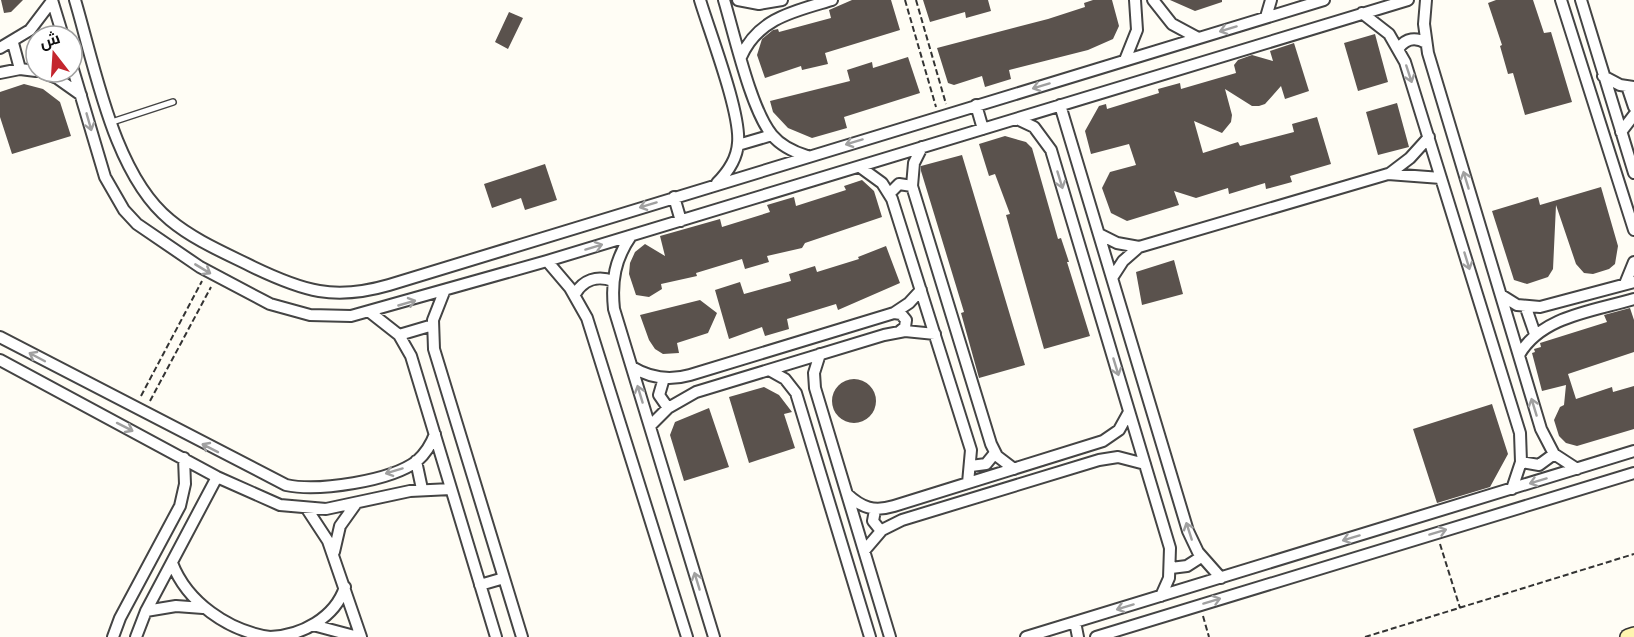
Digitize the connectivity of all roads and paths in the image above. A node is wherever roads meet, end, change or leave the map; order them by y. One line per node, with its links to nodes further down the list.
1 (75, 0): 43 (street)
2 (700, 0): 49 (street)
3 (724, 0): 26 (street)
4 (738, 0): 5 (street)
5 (782, 0)
6 (832, 0): 26 (street)
7 (904, 0): 40 (path)
8 (916, 0): 40 (path)
9 (1271, 0): 19 (street)
10 (1324, 0): 19 (street)
11 (1408, 0): 18 (street)
12 (1426, 0): 23 (street)
13 (1561, 0): 62 (street)
14 (1581, 0): 31 (street)
15 (52, 1): 20 (street); 22 (street)
16 (1154, 1): 17 (street); 21 (street)
17 (1136, 4): 27 (street)
18 (1362, 13): 25 (street); 38 (street)
19 (1266, 17): 21 (street, one-way to 21)
20 (59, 24)
21 (1198, 38): 27 (street)
22 (12, 43): 24 (street); 28 (street)
23 (1426, 44): 25 (street); 75 (street, one-way to 23)
24 (0, 48)
25 (1399, 48): 47 (street, one-way to 47)
26 (741, 57): 46 (street)
27 (1125, 60): 37 (street, one-way to 37)
28 (20, 69): 29 (street); 30 (street)
29 (24, 70)
30 (0, 72)
31 (1603, 76): 34 (street); 45 (street)
32 (65, 84): 35 (street)
33 (78, 84): 35 (street)
34 (1630, 86): 39 (street)
35 (81, 95): 68 (street, one-way to 68)
36 (174, 102): 43 (lane)
37 (976, 105): 40 (street); 44 (street)
38 (1060, 105): 42 (street); 48 (street)
39 (1634, 108)
40 (943, 115): 52 (street, one-way to 52)
41 (1634, 115): 45 (street)
42 (1017, 118): 44 (street); 51 (street)
43 (112, 122): 60 (street, one-way to 43)
44 (983, 129): 50 (street)
45 (1621, 132): 54 (street)
46 (772, 135): 49 (street); 52 (street)
47 (1429, 137): 55 (street); 56 (street)
48 (1072, 144): 51 (street); 63 (street)
49 (738, 145): 57 (street)
50 (922, 147): 53 (street); 58 (street)
51 (1051, 150): 97 (street, one-way to 97)
52 (807, 156): 57 (street)
53 (860, 167): 59 (street); 61 (street)
54 (1634, 173)
55 (1388, 174): 56 (street); 65 (street)
56 (1442, 178): 108 (street, one-way to 108)
57 (717, 184): 60 (street)
58 (912, 186): 59 (street); 103 (street)
59 (890, 193): 72 (street)
60 (674, 197): 61 (street)
61 (681, 221): 64 (street)
62 (1634, 230)
63 (1099, 234): 65 (street); 69 (street)
64 (631, 236): 66 (street, one-way to 64); 70 (street)
65 (1139, 247): 69 (street)
66 (547, 261): 73 (street); 74 (street)
67 (1634, 262): 71 (street)
68 (212, 274): 78 (street); 96 (path); 96 (path)
69 (1112, 278): 128 (street, one-way to 69)
70 (613, 281): 74 (street); 89 (street)
71 (1630, 283): 77 (street)
72 (921, 290): 79 (street); 82 (street)
73 (444, 292): 78 (street, one-way to 73); 80 (street)
74 (575, 294): 151 (street)
75 (1501, 295): 77 (street); 87 (street)
76 (1634, 299): 83 (street)
77 (1526, 308): 83 (street)
78 (371, 313): 84 (street)
79 (894, 313): 81 (street); 91 (street)
80 (433, 325): 84 (street); 131 (street)
81 (900, 332): 82 (street); 86 (street)
82 (935, 334): 110 (street)
83 (1535, 334): 87 (street)
84 (399, 335): 100 (street)
85 (0, 337): 94 (street, one-way to 85)
86 (820, 354): 90 (street); 92 (street)
87 (1519, 355): 104 (street, one-way to 87)
88 (0, 360): 98 (street)
89 (632, 367): 91 (street); 99 (street, one-way to 89)
90 (769, 370): 93 (street); 95 (street)
91 (664, 378): 95 (street)
92 (814, 387): 93 (street); 119 (street)
93 (796, 393): 153 (street)
94 (111, 396): 96 (street); 98 (street)
95 (668, 408): 99 (street)
96 (139, 411): 107 (street, one-way to 96)
97 (1129, 411): 101 (street); 109 (street)
98 (100, 414): 105 (street, one-way to 105)
99 (650, 426): 152 (street, one-way to 99)
100 (435, 434): 107 (street); 117 (street)
101 (1103, 441): 106 (street); 111 (street)
102 (1634, 451): 112 (street)
103 (995, 453): 110 (street); 111 (street)
104 (1554, 454): 108 (street); 112 (street)
105 (184, 458): 114 (street); 143 (street)
106 (1109, 458): 109 (street); 123 (street)
107 (416, 462): 116 (street)
108 (1521, 462): 118 (street)
109 (1145, 464): 130 (street)
110 (971, 466): 115 (street)
111 (1014, 469): 115 (street)
112 (1577, 469): 118 (street, one-way to 118)
113 (1634, 473): 124 (street, one-way to 113)
114 (217, 477): 121 (street); 129 (street)
115 (968, 483): 122 (street)
116 (422, 489): 117 (street); 120 (street)
117 (451, 489): 133 (street)
118 (1512, 489): 132 (street, one-way to 132)
119 (847, 494): 122 (street); 125 (street)
120 (356, 504): 121 (street); 126 (street)
121 (307, 509): 126 (street)
122 (875, 510): 123 (street)
123 (880, 531): 125 (street)
124 (1436, 533): 136 (street, one-way to 124); 137 (path)
125 (864, 551): 154 (street)
126 (334, 552): 134 (street)
127 (1634, 554): 137 (path)
128 (1202, 557): 130 (street); 132 (street)
129 (172, 563): 138 (street); 139 (street)
130 (1171, 568): 135 (street)
131 (504, 578): 133 (street); 150 (street)
132 (1221, 578): 135 (street)
133 (480, 585): 149 (street)
134 (345, 587): 141 (street); 148 (street)
135 (1161, 596): 140 (street, one-way to 140)
136 (1200, 605): 157 (street); 158 (path)
137 (1460, 608): 159 (path)
138 (206, 609): 139 (street); 142 (street)
139 (146, 611): 145 (street)
140 (1075, 622): 155 (street); 156 (street)
141 (313, 626): 147 (street); 148 (street)
142 (238, 632): 146 (street)
143 (114, 633): 145 (street)
144 (1634, 635): 160 (main road)
145 (136, 637)
146 (270, 637): 147 (street)
147 (282, 637)
148 (360, 637)
149 (496, 637)
150 (522, 637)
151 (687, 637)
152 (714, 637)
153 (870, 637)
154 (890, 637)
155 (1026, 637)
156 (1078, 637)
157 (1095, 637)
158 (1209, 637)
159 (1365, 637)
160 (1628, 637)

